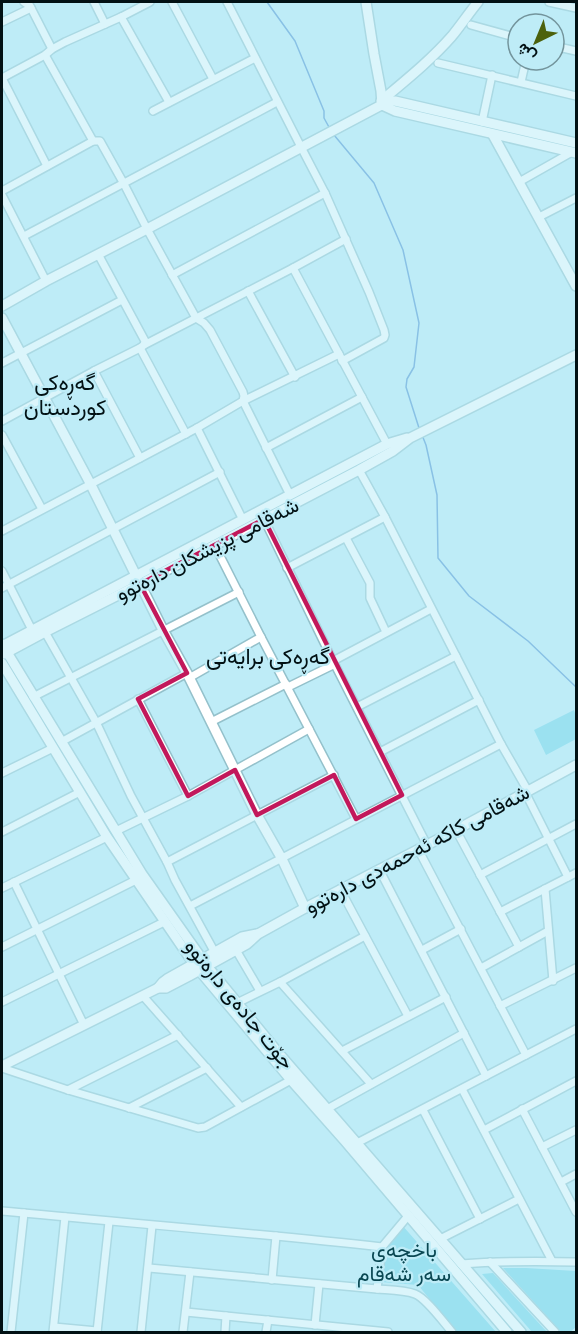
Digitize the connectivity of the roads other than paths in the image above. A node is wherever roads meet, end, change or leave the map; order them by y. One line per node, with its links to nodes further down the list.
1 (24, 2): 10 (street)
2 (94, 2): 13 (street)
3 (150, 2): 11 (street)
4 (172, 2): 23 (street)
5 (227, 2): 18 (street)
6 (366, 2): 28 (main road)
7 (478, 2): 28 (main road)
8 (549, 2): 9 (street)
9 (574, 5)
10 (31, 8): 12 (street); 16 (street)
11 (121, 17): 13 (street); 26 (street)
12 (2, 22)
13 (105, 24): 16 (street)
14 (471, 25): 15 (street)
15 (506, 35)
16 (52, 49): 17 (street)
17 (45, 56): 22 (street); 32 (street)
18 (255, 58): 23 (street); 27 (street)
19 (438, 63): 21 (street)
20 (523, 72): 24 (street)
21 (492, 75): 24 (street); 30 (street)
22 (2, 78): 35 (street)
23 (213, 80): 26 (street)
24 (521, 82): 25 (street)
25 (576, 96)
26 (169, 102): 29 (street)
27 (277, 102): 33 (street); 37 (street)
28 (382, 103): 30 (main road); 31 (main road); 33 (main road)
29 (153, 111)
30 (482, 122): 34 (main road)
31 (494, 135): 34 (main road); 36 (main road)
32 (93, 141): 35 (street); 37 (street)
33 (301, 147): 39 (street); 42 (main road)
34 (575, 150): 36 (street)
35 (47, 166): 38 (street)
36 (519, 182): 41 (main road)
37 (124, 183): 42 (street); 43 (street)
38 (2, 193): 43 (street)
39 (325, 193): 44 (street); 47 (street)
40 (576, 198): 41 (street)
41 (539, 217): 49 (main road)
42 (147, 230): 45 (main road); 47 (street)
43 (24, 236): 48 (street)
44 (346, 239): 46 (street); 58 (street)
45 (98, 254): 48 (main road); 51 (street)
46 (293, 268): 50 (street); 58 (street)
47 (172, 275): 54 (street)
48 (46, 281): 52 (main road)
49 (576, 286)
50 (248, 291): 54 (street); 61 (street)
51 (122, 300): 55 (street); 56 (street)
52 (2, 306)
53 (2, 318): 56 (main road)
54 (196, 318): 55 (street); 64 (street)
55 (142, 347): 60 (street); 67 (street)
56 (20, 353): 59 (street); 63 (main road)
57 (576, 355): 69 (main road, شەقامی پزیشکان دارەتوو)
58 (340, 357): 61 (street); 62 (street)
59 (2, 363)
60 (94, 371): 63 (street); 72 (street)
61 (295, 376): 64 (street)
62 (362, 397): 70 (street); 71 (street)
63 (44, 399): 65 (street); 75 (main road)
64 (243, 401): 66 (street); 71 (street)
65 (2, 421)
66 (196, 428): 67 (street); 74 (street)
67 (186, 434): 72 (street)
68 (2, 435): 77 (street)
69 (407, 439): 70 (main road, شەقامی پزیشکان دارەتوو); 73 (main road, شەقامی پزیشکان دارەتوو)
70 (387, 444): 76 (main road, شەقامی پزیشکان دارەتوو)
71 (266, 448): 76 (street)
72 (140, 458): 75 (street)
73 (359, 470): 78 (main road, شەقامی پزیشکان دارەتوو); 79 (street)
74 (220, 472): 80 (street); 81 (street)
75 (90, 483): 77 (street); 81 (main road)
76 (290, 495): 78 (main road, شەقامی پزیشکان دارەتوو)
77 (42, 509): 82 (street)
78 (261, 515): 80 (main road, شەقامی پزیشکان دارەتوو); 84 (main road, شەقامی پزیشکان دارەتوو); 85 (street)
79 (385, 517): 83 (street); 90 (street)
80 (243, 520): 87 (main road, شەقامی پزیشکان دارەتوو)
81 (113, 530): 87 (main road); 88 (street)
82 (2, 531)
83 (346, 538): 85 (street); 94 (street)
84 (214, 544): 87 (main road, شەقامی پزیشکان دارەتوو); 89 (street)
85 (287, 568): 98 (street)
86 (2, 571): 88 (street)
87 (138, 580): 91 (main road, شەقامی پزیشکان دارەتوو); 92 (main road); 93 (main road, شەقامی پزیشکان دارەتوو)
88 (5, 586): 91 (street)
89 (239, 592): 92 (street); 95 (street)
90 (431, 609): 94 (street); 97 (street)
91 (32, 630): 96 (main road, شەقامی پزیشکان دارەتوو)
92 (163, 630): 100 (main road); 101 (street)
93 (45, 632): 96 (main road, شەقامی پزیشکان دارەتوو); 101 (street)
94 (386, 632): 98 (street)
95 (261, 637): 100 (street); 102 (street)
96 (3, 648): 103 (main road, جۆت جادەی دارەتوو)
97 (456, 656): 105 (street); 106 (street)
98 (334, 662): 102 (street); 106 (street)
99 (2, 663): 112 (main road, جۆت جادەی دارەتوو)
100 (188, 675): 104 (street); 107 (main road)
101 (70, 679): 103 (street); 108 (street)
102 (287, 685): 107 (street); 109 (street)
103 (33, 697): 110 (main road, جۆت جادەی دارەتوو)
104 (138, 699): 108 (street); 122 (street)
105 (479, 700): 111 (street); 113 (street)
106 (357, 707): 113 (street)
107 (211, 722): 116 (main road)
108 (96, 723): 110 (street); 124 (street)
109 (309, 729): 116 (street); 118 (street)
110 (61, 742): 129 (main road, جۆت جادەی دارەتوو)
111 (501, 744): 119 (street); 121 (street)
112 (52, 748): 117 (street); 120 (main road, جۆت جادەی دارەتوو)
113 (380, 752): 121 (street)
114 (2, 761): 117 (street)
115 (576, 766): 119 (main road, شەقامی کاکە ئەحمەدی دارەتوو)
116 (235, 770): 122 (street); 123 (main road)
117 (4, 771)
118 (334, 775): 123 (street); 125 (street)
119 (526, 791): 127 (main road, شەقامی کاکە ئەحمەدی دارەتوو); 130 (street)
120 (80, 792): 128 (street); 129 (main road, جۆت جادەی دارەتوو)
121 (402, 795): 125 (street); 131 (street)
122 (188, 796): 124 (street)
123 (257, 815): 132 (main road); 133 (street)
124 (143, 818): 129 (street); 133 (street)
125 (356, 819): 132 (street)
126 (576, 824): 130 (street)
127 (456, 830): 131 (main road, شەقامی کاکە ئەحمەدی دارەتوو); 136 (street)
128 (2, 832)
129 (112, 834): 138 (main road, جۆت جادەی دارەتوو); 139 (street); 150 (main road, جۆت جادەی دارەتوو)
130 (548, 839): 136 (street); 137 (street)
131 (422, 847): 134 (main road, شەقامی کاکە ئەحمەدی دارەتوو); 147 (street)
132 (282, 859): 143 (street); 144 (main road)
133 (167, 862): 143 (street)
134 (379, 869): 141 (main road, شەقامی کاکە ئەحمەدی دارەتوو); 156 (street)
135 (576, 873): 137 (street)
136 (480, 875): 145 (street)
137 (568, 877): 142 (street)
138 (136, 880): 146 (main road, جۆت جادەی دارەتوو); 148 (street)
139 (14, 882): 140 (street); 148 (street)
140 (2, 888)
141 (340, 889): 144 (main road, شەقامی کاکە ئەحمەدی دارەتوو); 151 (street)
142 (545, 889): 145 (street); 149 (street)
143 (190, 906): 157 (street)
144 (305, 908): 155 (main road, شەقامی کاکە ئەحمەدی دارەتوو)
145 (500, 912): 153 (street)
146 (164, 922): 154 (main road, جۆت جادەی دارەتوو); 161 (street)
147 (461, 929): 156 (street); 159 (street)
148 (37, 930): 152 (street); 161 (street)
149 (548, 932): 153 (street); 163 (street)
150 (186, 936): 157 (main road); 158 (main road, جۆت جادەی دارەتوو)
151 (365, 936): 164 (street); 172 (street)
152 (2, 947)
153 (519, 947): 159 (street)
154 (183, 949): 158 (main road, جۆت جادەی دارەتوو); 162 (main road)
155 (230, 950): 157 (main road); 158 (main road, شەقامی کاکە ئەحمەدی دارەتوو); 165 (main road); 166 (street)
156 (422, 950): 168 (street)
157 (214, 951)
158 (200, 965): 162 (main road, شەقامی کاکە ئەحمەدی دارەتوو); 165 (main road, جۆت جادەی دارەتوو)
159 (481, 968): 171 (street)
160 (576, 968): 163 (street)
161 (60, 974): 169 (street); 173 (street)
162 (183, 975): 165 (main road); 167 (main road, شەقامی کاکە ئەحمەدی دارەتوو)
163 (553, 981): 171 (street)
164 (280, 982): 166 (street); 177 (street)
165 (220, 989): 170 (main road, جۆت جادەی دارەتوو); 182 (main road, جۆت جادەی دارەتوو)
166 (260, 991): 170 (street)
167 (143, 996): 173 (main road, شەقامی کاکە ئەحمەدی دارەتوو); 176 (street)
168 (446, 997): 172 (street); 175 (street)
169 (2, 1002)
170 (237, 1003): 189 (main road, جۆت جادەی دارەتوو)
171 (500, 1006): 178 (street)
172 (408, 1016): 177 (street)
173 (84, 1025): 179 (main road, شەقامی کاکە ئەحمەدی دارەتوو)
174 (576, 1029): 178 (street)
175 (464, 1034): 181 (street); 184 (street)
176 (178, 1035): 180 (street); 186 (street)
177 (342, 1051): 184 (street)
178 (526, 1055): 181 (street)
179 (2, 1067): 186 (street)
180 (207, 1068): 187 (street); 188 (street)
181 (486, 1076): 185 (street)
182 (291, 1080): 187 (street); 202 (main road, جۆت جادەی دارەتوو)
183 (576, 1081): 190 (street)
184 (371, 1084): 189 (street)
185 (462, 1089): 191 (street); 192 (street)
186 (68, 1090): 188 (street)
187 (241, 1107): 188 (street)
188 (129, 1108)
189 (327, 1109): 194 (main road, جۆت جادەی دارەتوو)
190 (522, 1109): 192 (street); 195 (street)
191 (423, 1110): 194 (street); 204 (street)
192 (484, 1130): 198 (street)
193 (576, 1130): 195 (street)
194 (357, 1143): 208 (main road, جۆت جادەی دارەتوو)
195 (542, 1147): 197 (street)
196 (576, 1174): 197 (street)
197 (561, 1182): 200 (street)
198 (519, 1199): 204 (street); 210 (street)
199 (2, 1211): 201 (street)
200 (576, 1212)
201 (24, 1213): 203 (street); 224 (street)
202 (408, 1216): 209 (street); 232 (main road, جۆت جادەی دارەتوو)
203 (66, 1217): 205 (street); 223 (street)
204 (480, 1219): 208 (street)
205 (109, 1222): 206 (street); 225 (street)
206 (152, 1226): 207 (street); 214 (street)
207 (276, 1236): 209 (street); 216 (street)
208 (440, 1239): 213 (main road, جۆت جادەی دارەتوو)
209 (382, 1247): 218 (street)
210 (552, 1261): 211 (street); 212 (street)
211 (490, 1262): 213 (street); 234 (street)
212 (576, 1262)
213 (461, 1264): 233 (main road, جۆت جادەی دارەتوو)
214 (148, 1268): 215 (street); 226 (street)
215 (190, 1272): 216 (street); 219 (street)
216 (272, 1280): 217 (street)
217 (319, 1284): 218 (street); 222 (street)
218 (376, 1289): 231 (street)
219 (186, 1312): 220 (street); 227 (street)
220 (226, 1316): 221 (street); 228 (street)
221 (268, 1320): 222 (street); 229 (street)
222 (315, 1325): 230 (street)
223 (54, 1330): 225 (street)
224 (11, 1332)
225 (97, 1332)
226 (141, 1332)
227 (183, 1332)
228 (225, 1332)
229 (266, 1332)
230 (388, 1332)
231 (452, 1332)
232 (507, 1332)
233 (521, 1332)
234 (555, 1332)

